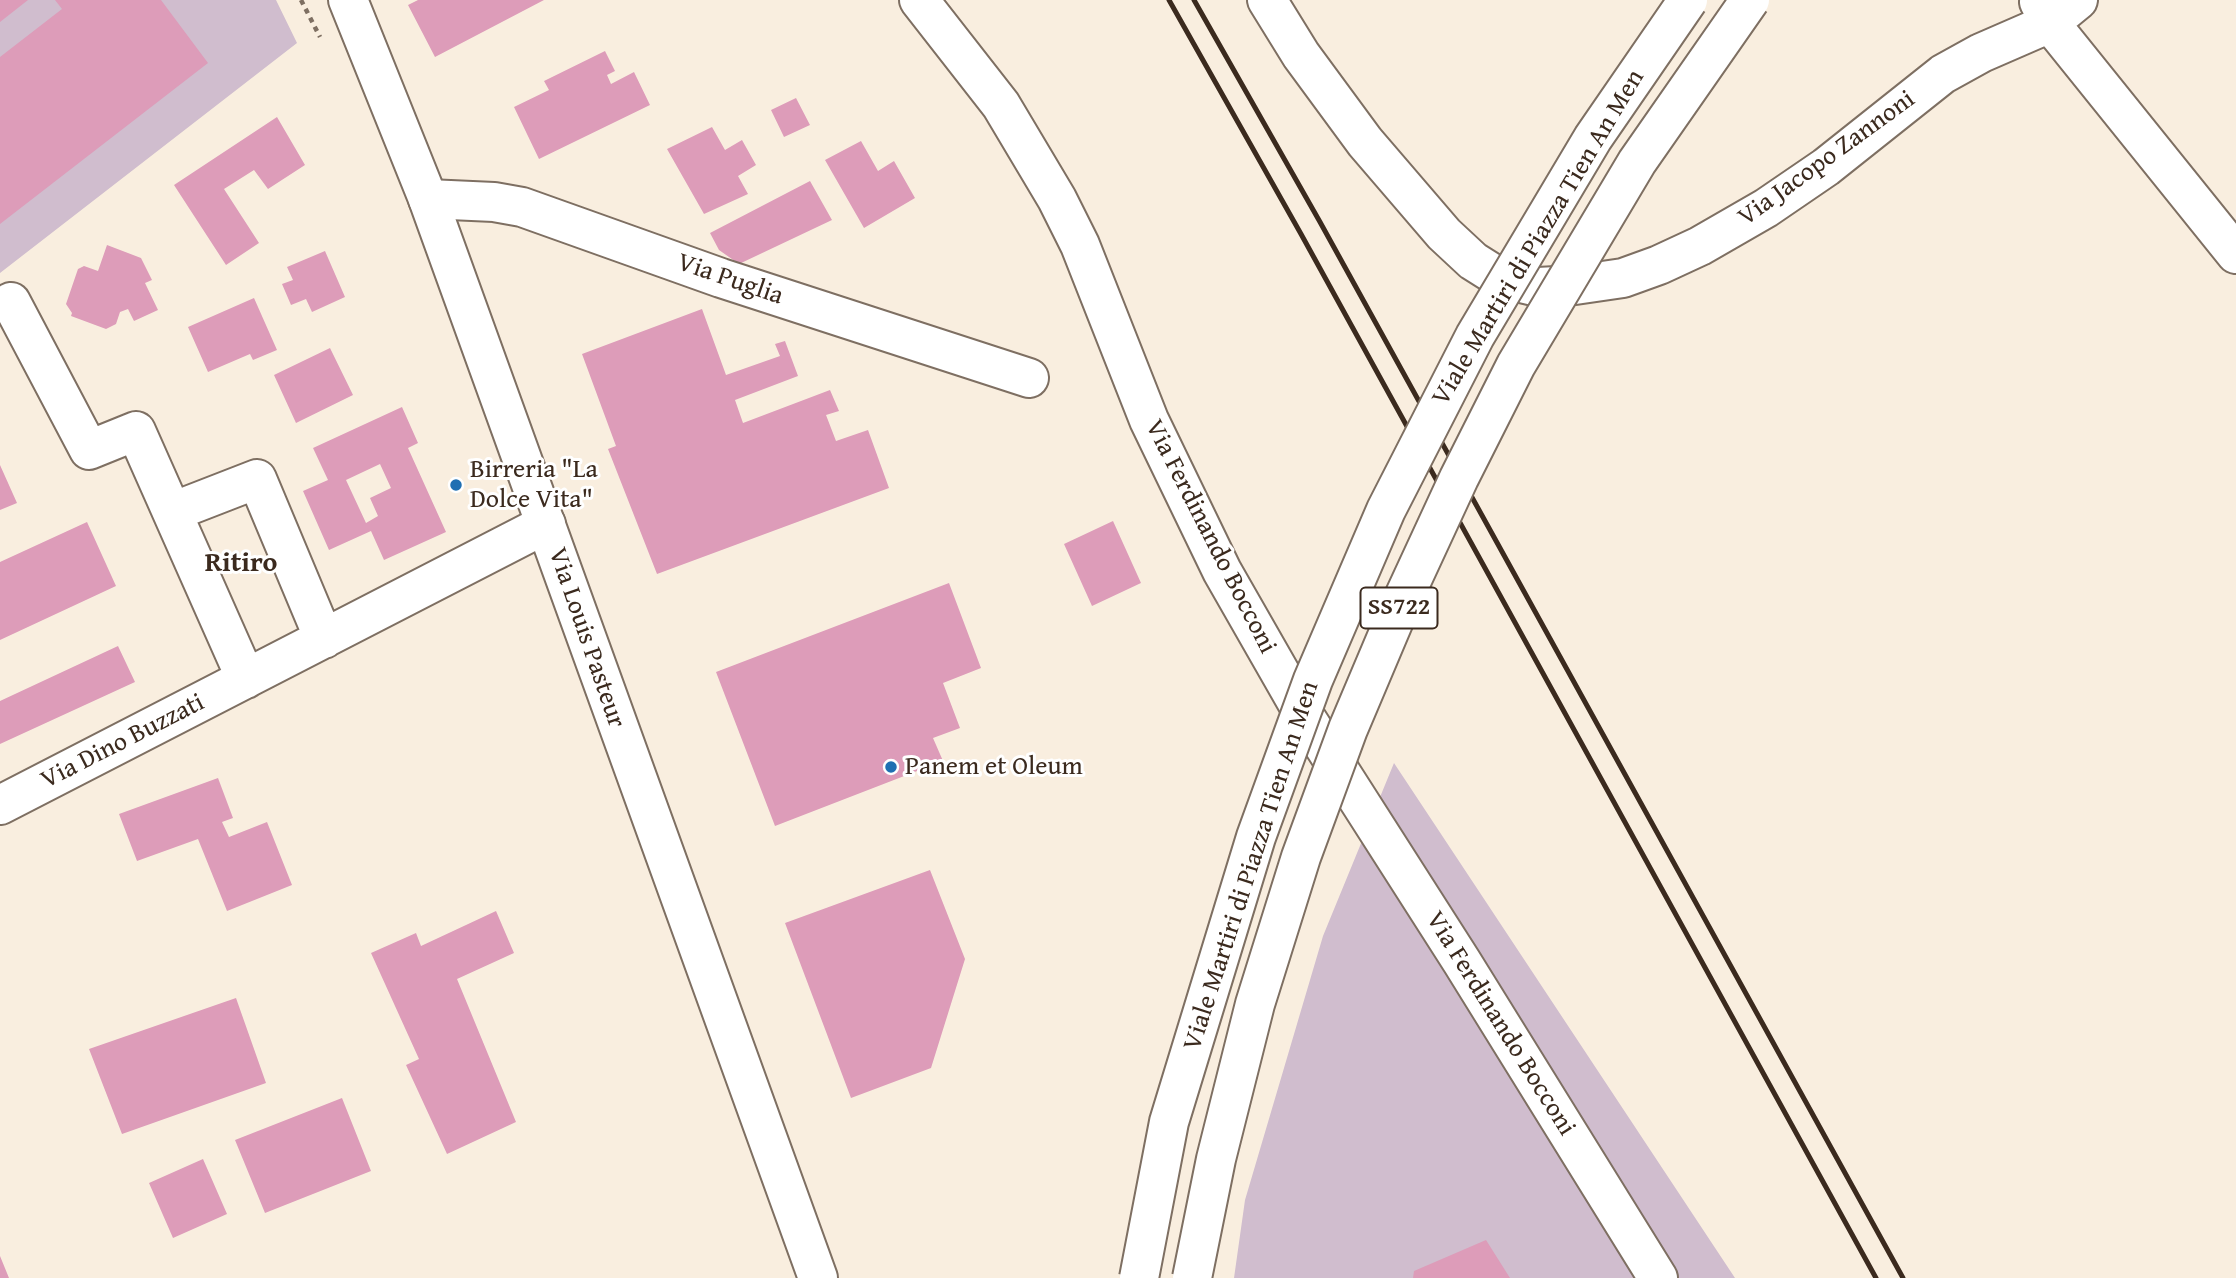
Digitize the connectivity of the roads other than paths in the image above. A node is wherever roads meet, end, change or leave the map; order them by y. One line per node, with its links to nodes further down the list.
1 (348, 0): 7 (main road, Via Louis Pasteur)
2 (919, 0): 19 (main road, Via Ferdinando Bocconi)
3 (1267, 0): 6 (main road, Via Jacopo Zannoni)
4 (1688, 0): 17 (main road, Viale Martiri di Piazza Tien An Men / SS722, bridge)
5 (1750, 0): 18 (main road, Viale Martiri di Piazza Tien An Men / SS722, bridge)
6 (2055, 8): 8 (main road, Via Jacopo Zannoni)
7 (428, 199): 10 (main road, Via Puglia); 12 (main road, Via Louis Pasteur)
8 (2236, 254)
9 (11, 302): 11 (main road)
10 (1029, 378)
11 (172, 512): 13 (main road); 14 (main road)
12 (546, 524): 13 (main road, Via Dino Buzzati); 16 (main road, Via Louis Pasteur)
13 (324, 639): 14 (main road, Via Dino Buzzati)
14 (246, 679): 15 (main road, Via Dino Buzzati)
15 (0, 805)
16 (818, 1278)
17 (1139, 1278)
18 (1192, 1278)
19 (1658, 1278)

